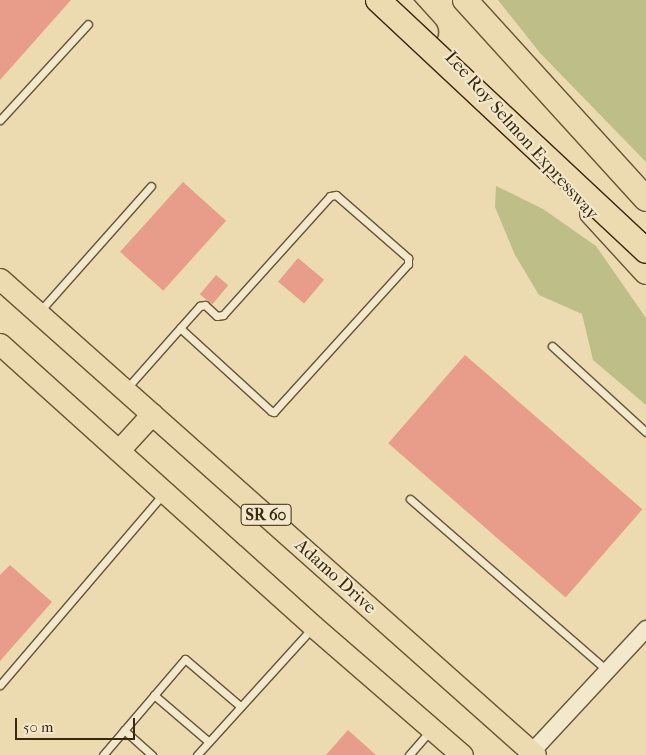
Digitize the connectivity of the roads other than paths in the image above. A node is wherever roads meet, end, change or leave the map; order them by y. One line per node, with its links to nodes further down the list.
1 (378, 0): 8 (highway, bridge)
2 (397, 0): 9 (highway, Lee Roy Selmon Expressway)
3 (465, 0): 7 (highway)
4 (88, 24): 5 (lane)
5 (0, 120)
6 (151, 186): 11 (lane)
7 (646, 199)
8 (646, 251)
9 (646, 272)
10 (0, 279): 11 (main road, Adamo Drive / SR 60)
11 (38, 313): 15 (main road, Adamo Drive / SR 60)
12 (180, 328): 12 (lane); 15 (lane)
13 (0, 344): 18 (main road, SR 60)
14 (552, 346): 17 (lane)
15 (126, 390): 16 (main road, Adamo Drive / SR 60)
16 (152, 414): 18 (main road); 30 (main road, Adamo Drive / SR 60)
17 (646, 432)
18 (120, 450): 19 (main road, SR 60)
19 (165, 492): 21 (main road, SR 60); 24 (lane)
20 (410, 499): 23 (lane)
21 (314, 626): 26 (lane); 27 (main road, SR 60)
22 (646, 629): 23 (street)
23 (608, 670): 30 (street)
24 (0, 685)
25 (154, 695): 26 (lane); 28 (lane); 29 (lane)
26 (240, 706): 29 (lane)
27 (432, 729): 34 (lane); 35 (main road, SR 60)
28 (124, 730): 31 (lane); 32 (lane)
29 (209, 742): 33 (lane)
30 (532, 754)
31 (103, 755)
32 (152, 755)
33 (197, 755)
34 (409, 755)
35 (462, 755)

